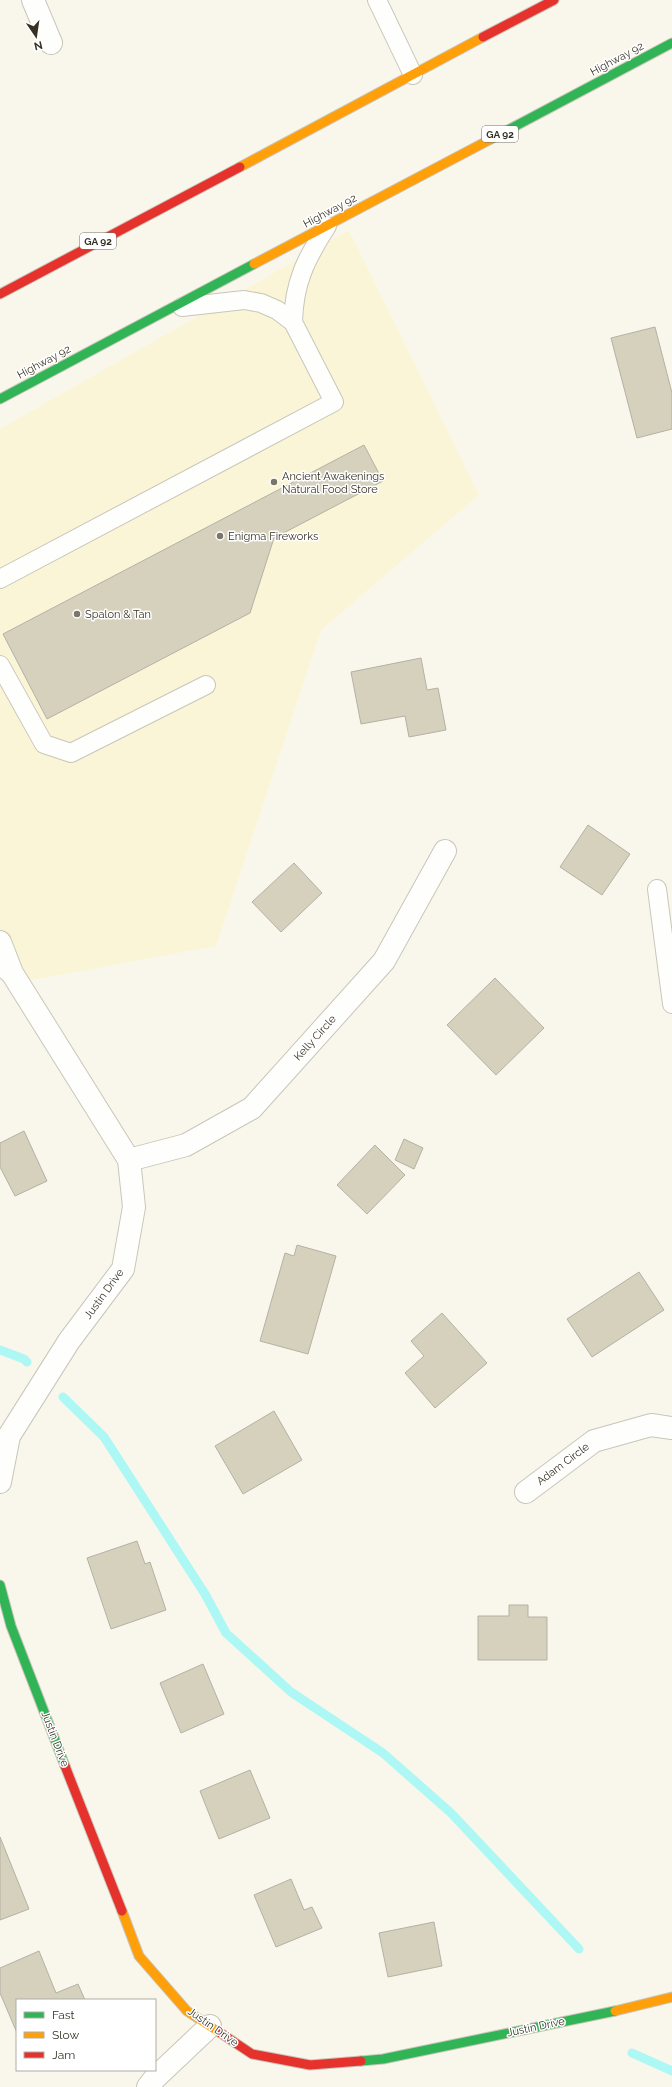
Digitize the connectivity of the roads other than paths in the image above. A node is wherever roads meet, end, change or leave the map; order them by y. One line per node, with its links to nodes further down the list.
1 (33, 0): 4 (street)
2 (377, 0): 6 (lane)
3 (554, 0): 6 (main road, GA 92)
4 (51, 43)
5 (672, 43): 7 (main road, Highway 92 / GA 92)
6 (413, 75): 8 (main road, GA 92)
7 (327, 226): 9 (main road, Highway 92 / GA 92); 10 (lane)
8 (0, 294)
9 (172, 309): 10 (lane); 11 (main road, Highway 92 / GA 92)
10 (293, 322): 12 (lane)
11 (0, 399)
12 (0, 579)
13 (0, 665): 14 (lane)
14 (206, 685)
15 (445, 851): 20 (street, Kelly Circle)
16 (657, 889): 19 (lane)
17 (0, 942): 18 (street, Justin Drive)
18 (6, 968): 20 (street, Justin Drive)
19 (672, 1004)
20 (129, 1160): 22 (street, Justin Drive)
21 (672, 1428): 23 (street, Adam Circle)
22 (0, 1482)
23 (526, 1492)
24 (0, 1585): 26 (main road, Justin Drive)
25 (672, 1998): 26 (main road, Justin Drive)
26 (210, 2026): 27 (street)
27 (148, 2087)

